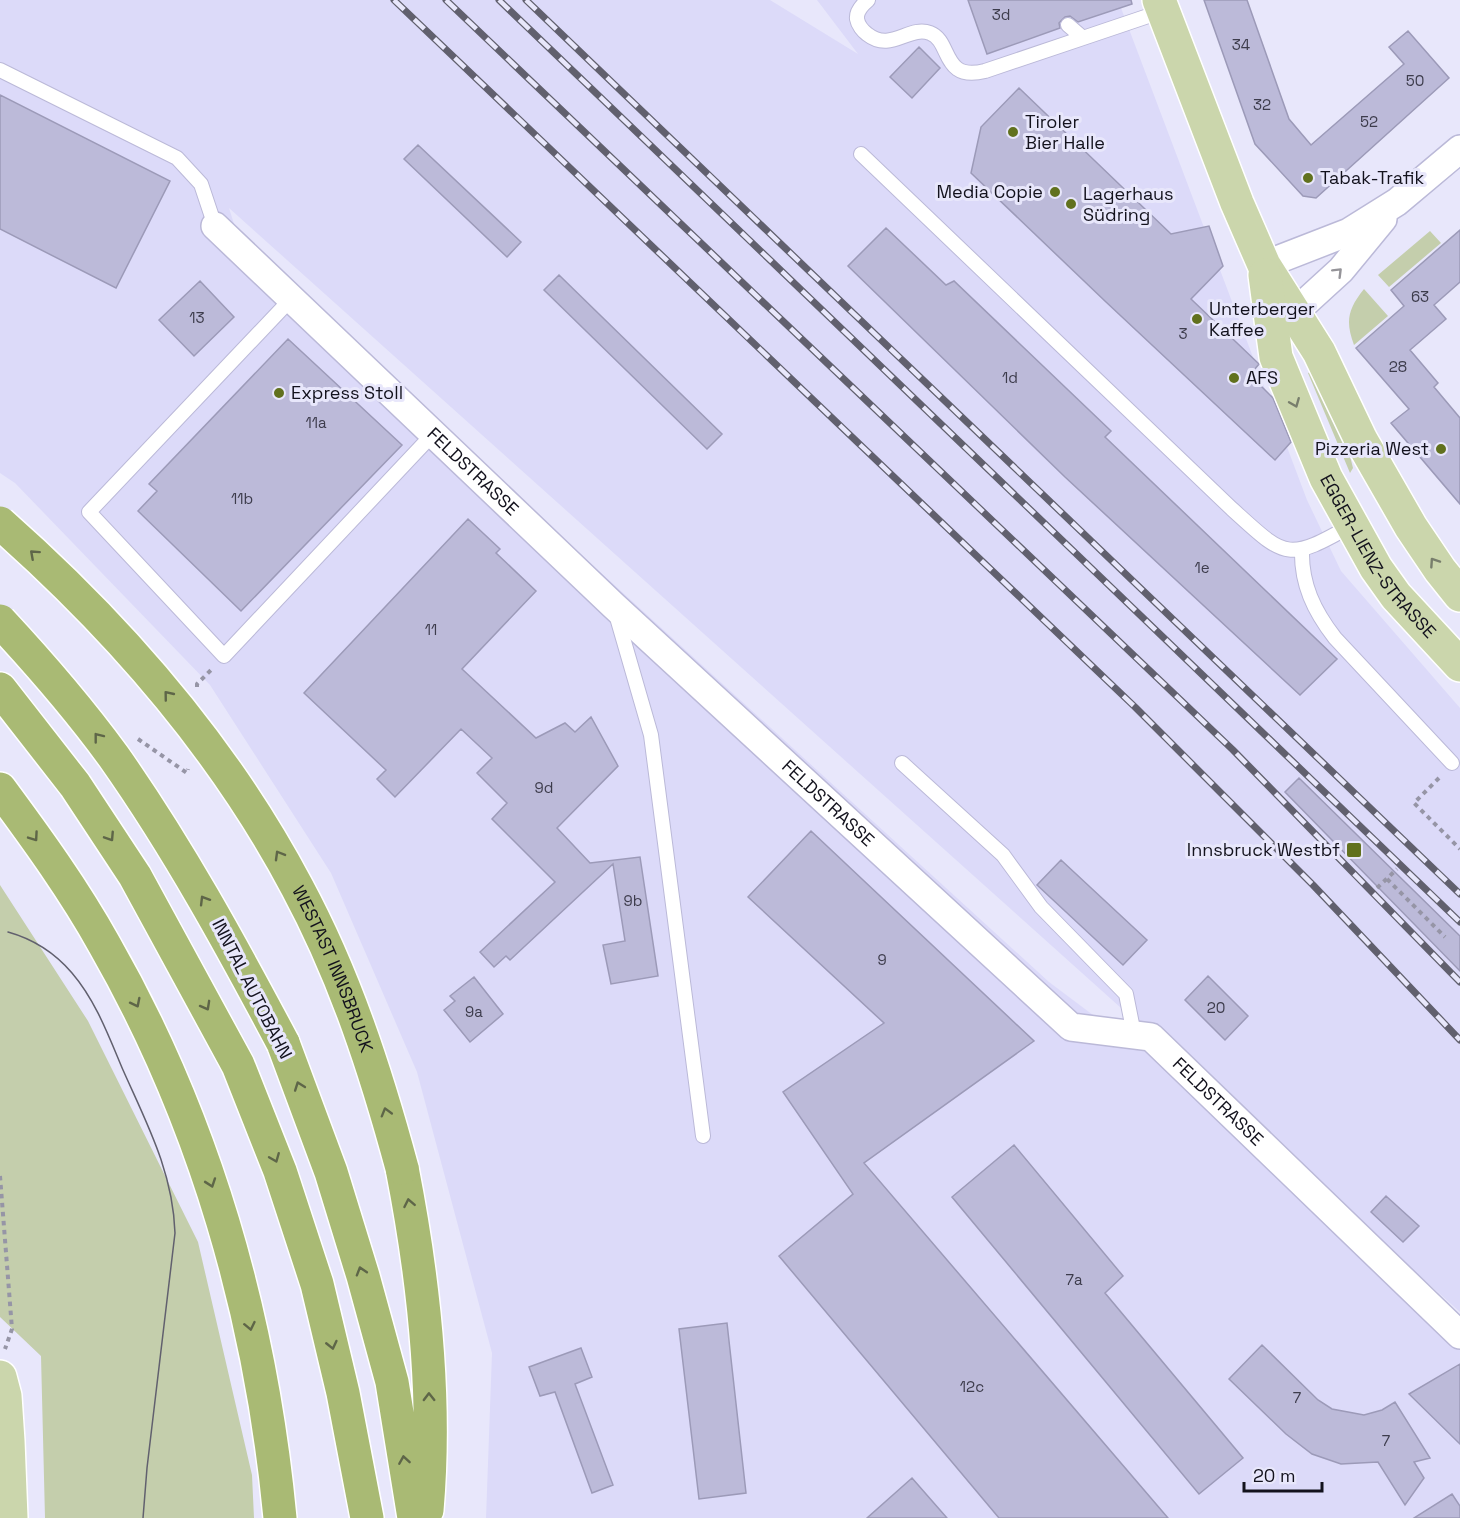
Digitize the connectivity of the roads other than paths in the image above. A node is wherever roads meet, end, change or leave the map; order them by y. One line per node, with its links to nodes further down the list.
1 (868, 0): 4 (lane)
2 (1161, 5): 4 (lane); 10 (main road, EGGER-LIENZ-STRASSE)
3 (1068, 25): 4 (lane)
4 (1083, 38)
5 (0, 70): 9 (lane)
6 (1460, 149): 8 (street)
7 (861, 154): 17 (lane)
8 (1397, 202): 10 (street); 12 (street, one-way to 8)
9 (216, 226): 11 (street, FELDSTRASSE)
10 (1264, 265): 12 (main road, EGGER-LIENZ-STRASSE); 15 (main road, EGGER-LIENZ-STRASSE, one-way to 15)
11 (292, 298): 13 (street, FELDSTRASSE); 13 (lane)
12 (1295, 312): 16 (main road, EGGER-LIENZ-STRASSE)
13 (434, 434): 19 (street, FELDSTRASSE)
14 (0, 523): 34 (highway, WESTAST INNSBRUCK, one-way to 14, bridge)
15 (1352, 525): 16 (main road); 17 (lane); 21 (main road, EGGER-LIENZ-STRASSE)
16 (1411, 527): 18 (main road, EGGER-LIENZ-STRASSE, one-way to 16)
17 (1302, 550): 24 (lane)
18 (1460, 595)
19 (614, 606): 26 (street, FELDSTRASSE); 27 (lane)
20 (0, 621): 33 (highway, INNTAL AUTOBAHN, one-way to 20, bridge)
21 (1460, 665)
22 (0, 689): 32 (highway, one-way to 32)
23 (902, 763): 26 (lane)
24 (1452, 763)
25 (0, 789): 31 (highway, one-way to 31)
26 (1134, 1034): 28 (street, FELDSTRASSE)
27 (703, 1137)
28 (1460, 1335)
29 (2, 1364): 30 (main road)
30 (11, 1518)
31 (280, 1518)
32 (367, 1518)
33 (414, 1518)
34 (426, 1518)

